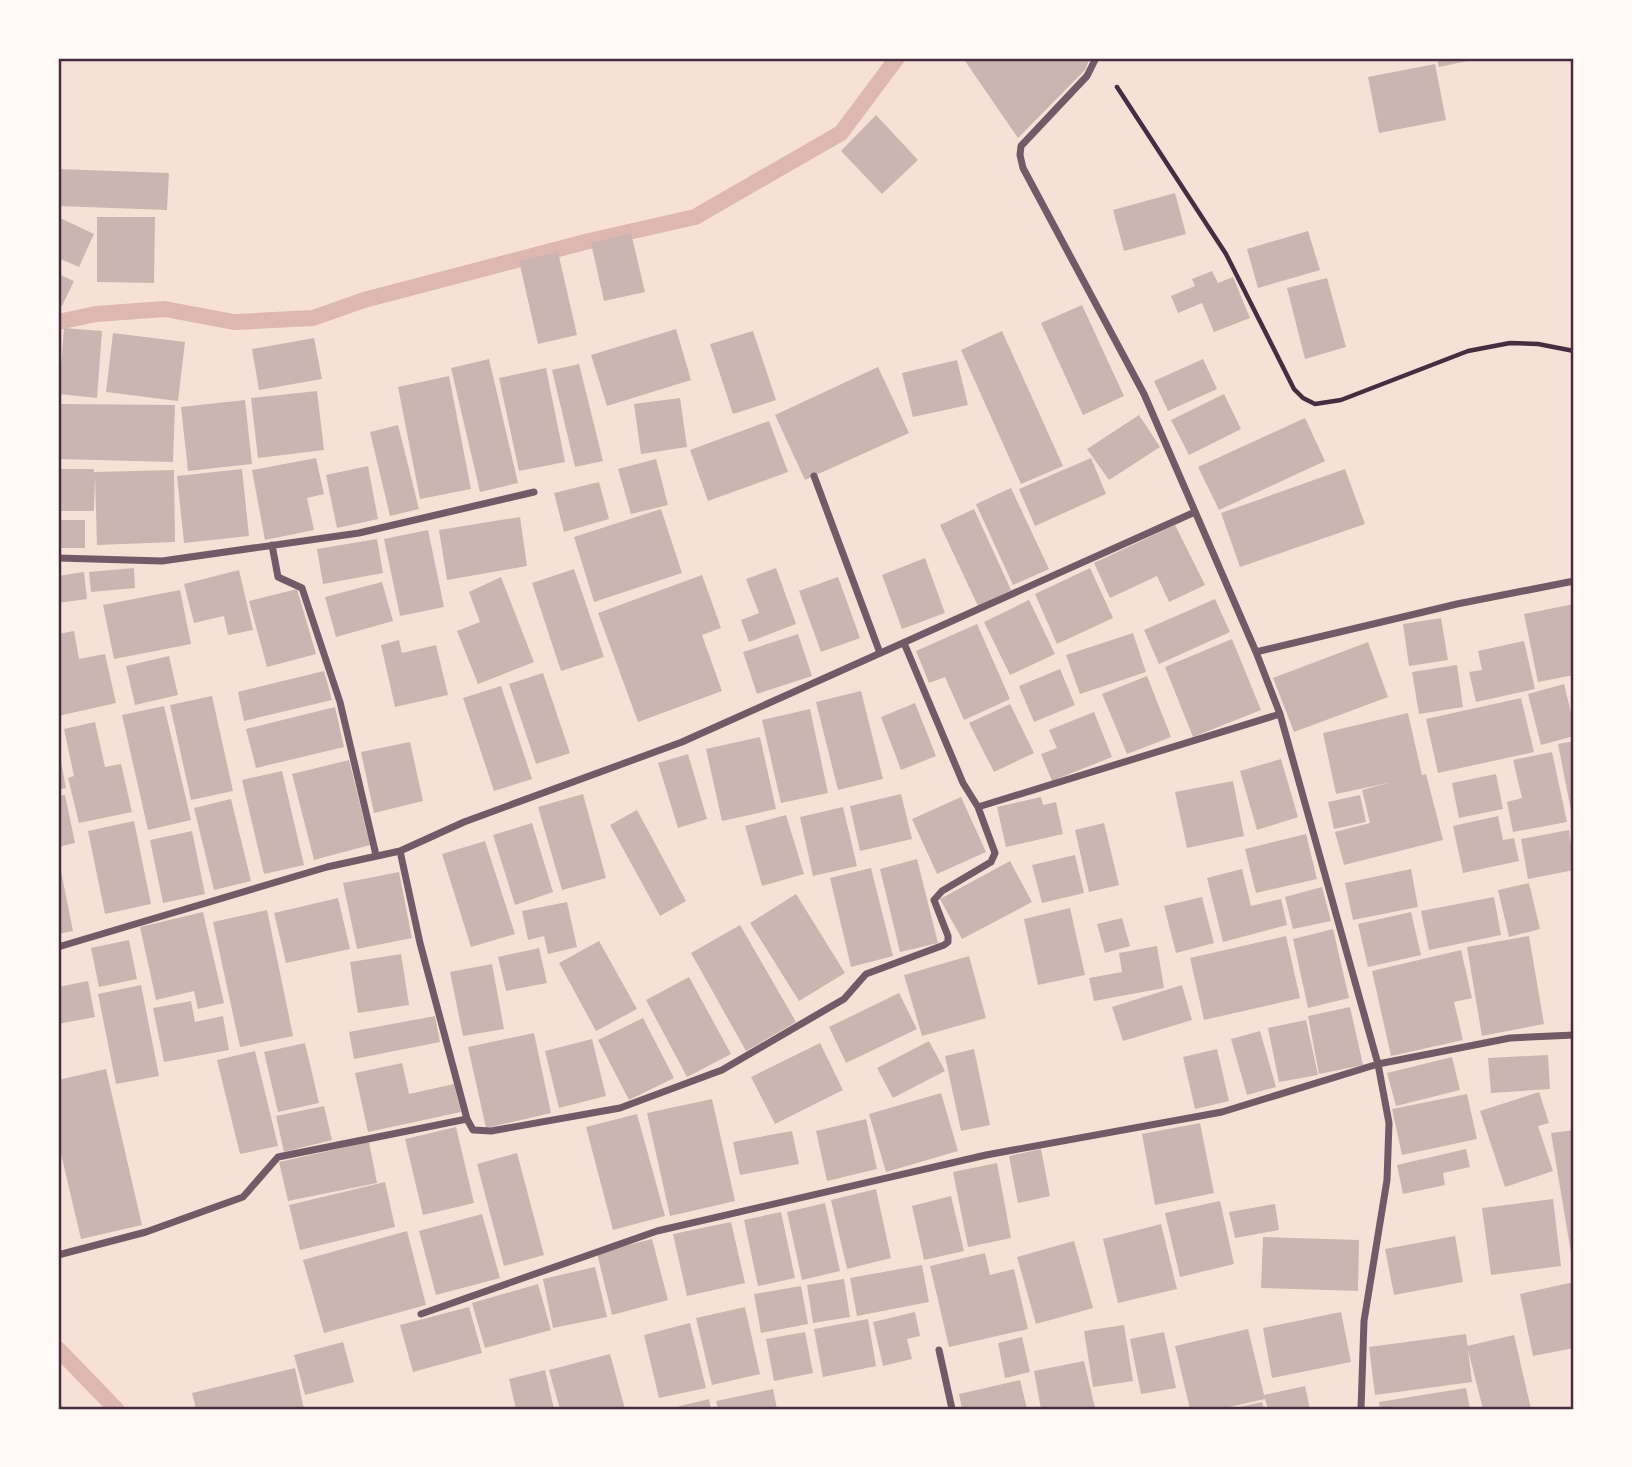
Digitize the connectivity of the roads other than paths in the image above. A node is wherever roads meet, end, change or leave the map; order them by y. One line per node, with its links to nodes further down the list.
1 (1096, 58): 4 (street)
2 (814, 477): 10 (street)
3 (534, 492): 5 (street)
4 (1195, 512): 8 (street); 9 (street)
5 (272, 545): 6 (street); 14 (street)
6 (58, 558)
7 (1574, 581): 9 (street)
8 (904, 643): 10 (street); 12 (street)
9 (1256, 652): 11 (street)
10 (880, 653): 13 (street)
11 (1280, 714): 12 (street); 17 (street)
12 (978, 807): 18 (street)
13 (400, 851): 14 (street); 18 (street)
14 (376, 855): 15 (street)
15 (58, 947)
16 (1574, 1035): 17 (street)
17 (1378, 1064): 20 (street); 23 (street)
18 (467, 1119): 19 (street)
19 (58, 1255)
20 (421, 1314)
21 (939, 1350): 22 (street)
22 (952, 1409)
23 (1361, 1409)

